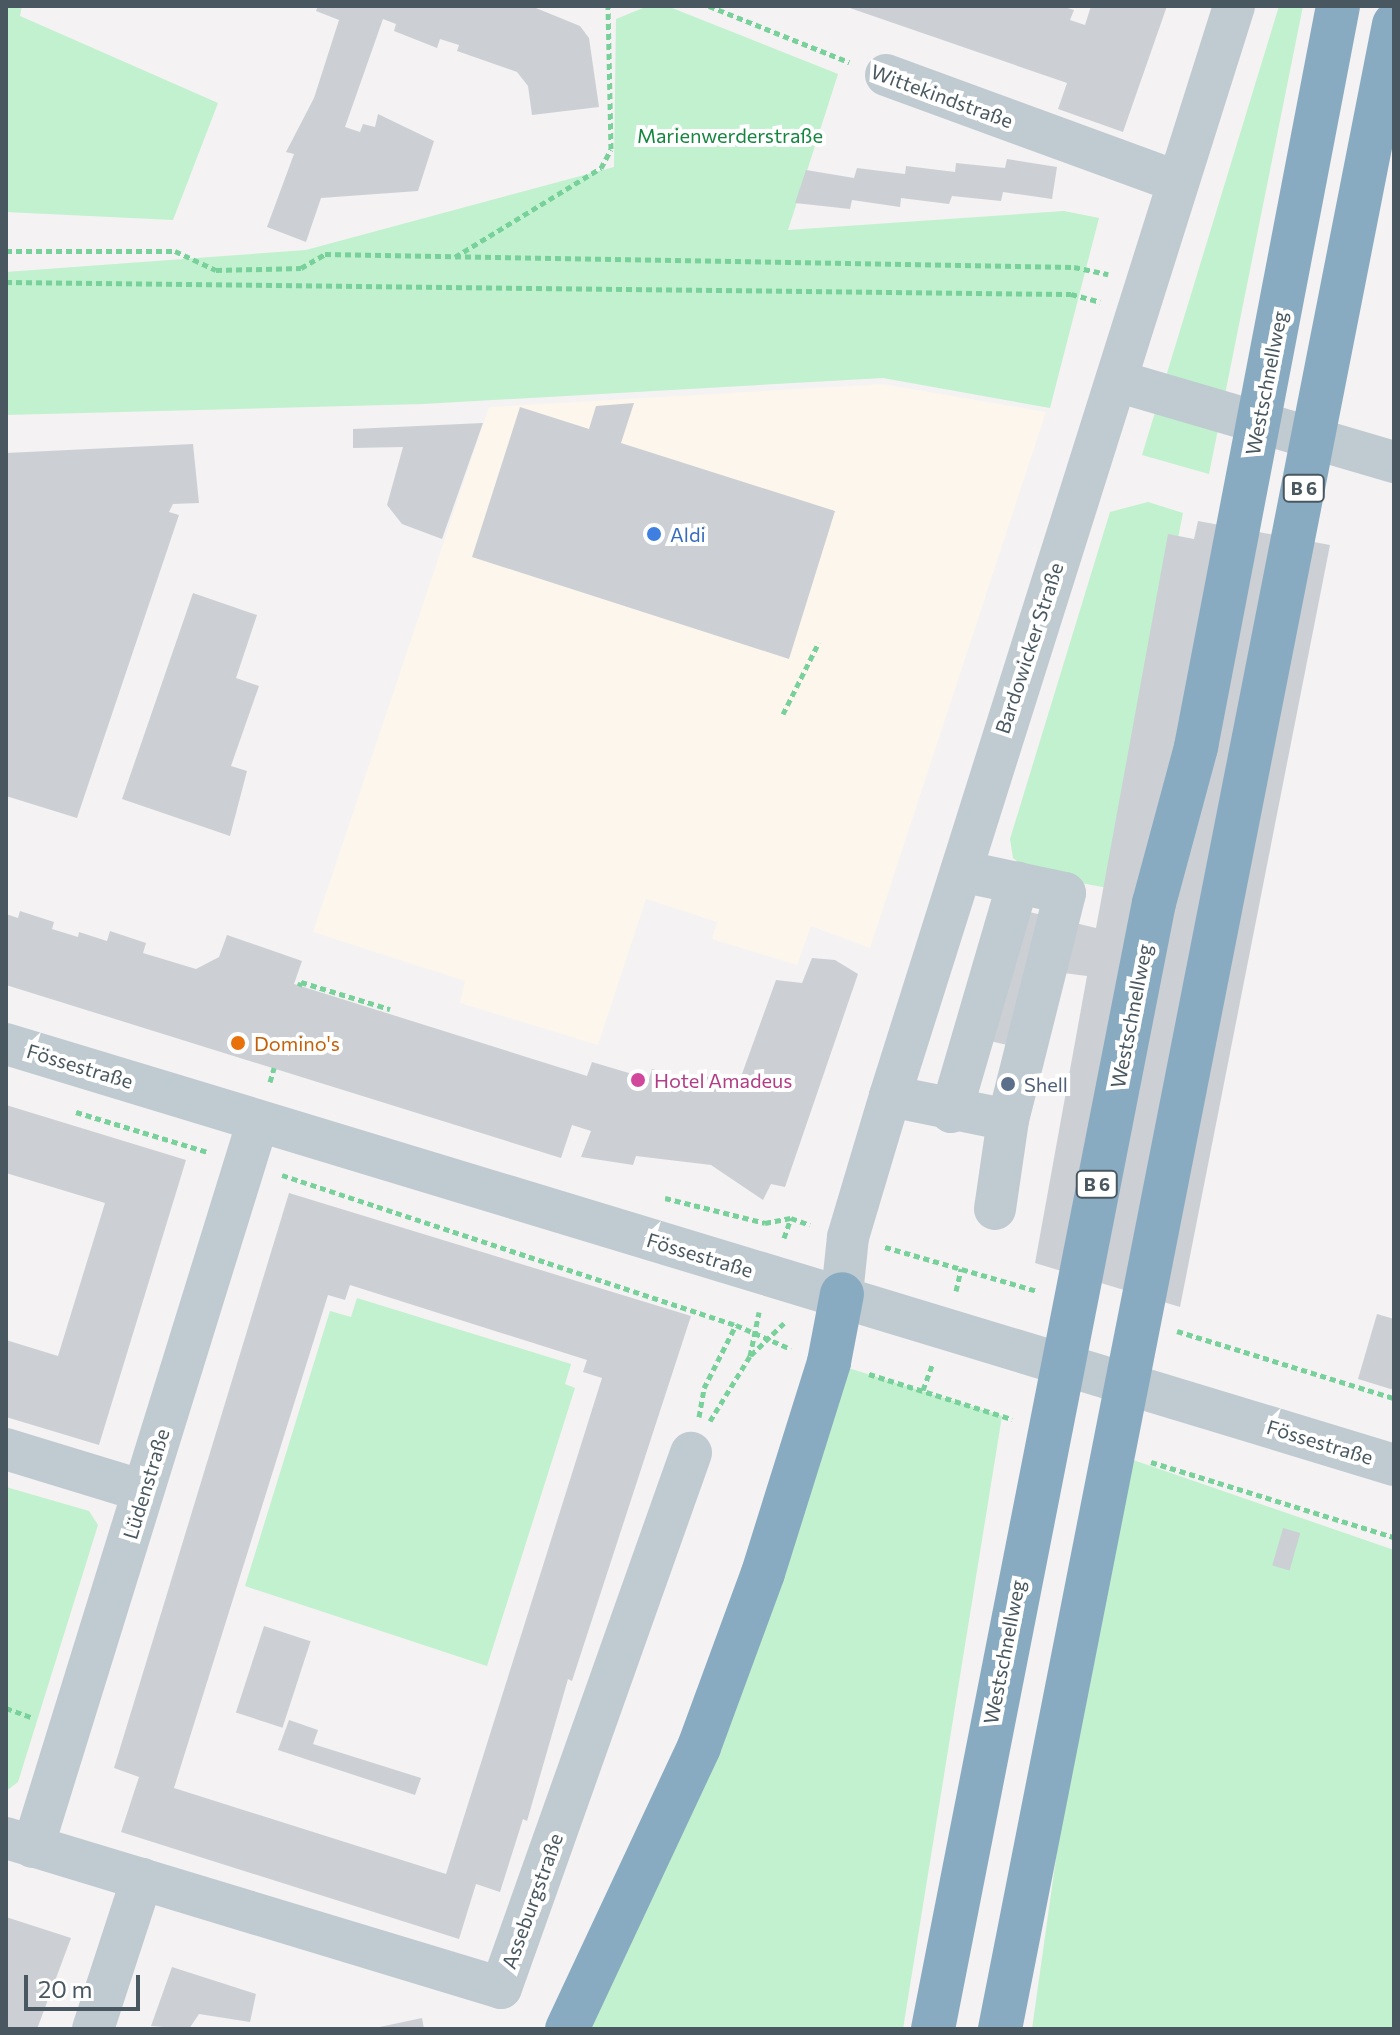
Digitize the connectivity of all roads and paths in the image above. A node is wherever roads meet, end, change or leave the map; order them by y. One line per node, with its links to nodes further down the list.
1 (608, 6): 9 (path)
2 (709, 6): 6 (path, Wittekindstraße)
3 (1234, 6): 7 (street, Bardowicker Straße)
4 (1338, 6): 40 (highway, Westschnellweg / B 6)
5 (1394, 24): 39 (highway, B 6)
6 (886, 75): 7 (street, Wittekindstraße)
7 (1178, 182): 11 (street, Bardowicker Straße)
8 (6, 251): 9 (path)
9 (454, 257): 11 (path)
10 (6, 282): 11 (path)
11 (1141, 296): 12 (street, Bardowicker Straße)
12 (1117, 381): 13 (street); 16 (street, Bardowicker Straße)
13 (1394, 462)
14 (819, 642): 15 (path)
15 (783, 714)
16 (961, 871): 17 (street); 21 (street, Bardowicker Straße)
17 (1018, 883): 23 (street); 24 (street)
18 (299, 986): 19 (path)
19 (390, 1009)
20 (6, 1044): 25 (street, Fössestraße)
21 (890, 1096): 23 (street); 28 (street, Bardowicker Straße)
22 (66, 1108): 26 (path)
23 (951, 1112): 24 (street)
24 (1008, 1120): 27 (street)
25 (258, 1121): 26 (street, Lüdenstraße); 28 (street, Fössestraße)
26 (245, 1163): 29 (path); 36 (street, Lüdenstraße)
27 (995, 1209)
28 (842, 1294): 31 (highway); 35 (street, Fössestraße)
29 (736, 1325): 30 (path); 32 (path)
30 (752, 1335): 31 (path); 34 (path)
31 (829, 1362): 41 (highway)
32 (704, 1388)
33 (6, 1449): 36 (street)
34 (691, 1453): 38 (street, Asseburgstraße)
35 (1394, 1465)
36 (143, 1491): 37 (street, Lüdenstraße)
37 (20, 1842): 38 (street, Asseburgstraße)
38 (142, 1879): 42 (street)
39 (1023, 1911): 43 (highway, B 6); 44 (highway)
40 (933, 2023)
41 (568, 2028)
42 (93, 2029)
43 (1000, 2029)
44 (1019, 2029)

